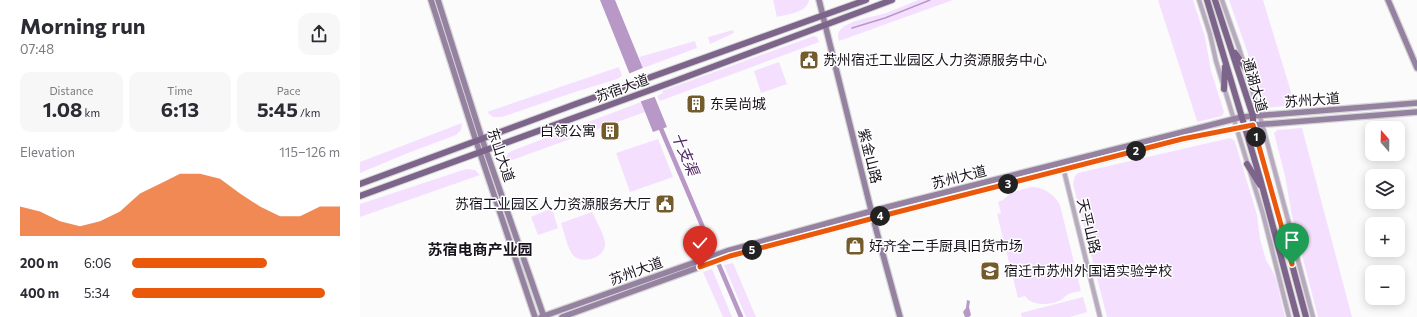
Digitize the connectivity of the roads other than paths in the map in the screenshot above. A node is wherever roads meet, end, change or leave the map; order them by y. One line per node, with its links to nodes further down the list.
1 (431, 0): 30 (street, 东山大道)
2 (438, 0): 29 (street, 东山大道)
3 (818, 0): 12 (street, 紫金山路)
4 (866, 0): 12 (main road, 苏宿大道)
5 (892, 0): 13 (main road, 苏宿大道)
6 (1198, 0): 18 (street)
7 (1207, 0): 15 (main road, 通湖大道)
8 (1215, 0): 11 (main road, 通湖大道)
9 (1221, 0): 11 (main road); 16 (street)
10 (1388, 0): 17 (street)
11 (1219, 12): 14 (main road, 通湖大道)
12 (823, 16): 13 (street, 紫金山路); 29 (main road, 苏宿大道)
13 (825, 25): 31 (main road, 苏宿大道); 39 (street, 紫金山路)
14 (1231, 47): 16 (main road); 21 (main road, 通湖大道)
15 (1225, 61): 18 (main road); 23 (main road, 通湖大道)
16 (1246, 68): 22 (street)
17 (1417, 68)
18 (1224, 89): 24 (street)
19 (1417, 103): 22 (street, 苏州大道)
20 (1417, 112): 26 (street, 苏州大道)
21 (1253, 116): 22 (street, 苏州大道); 23 (street, 苏州大道); 25 (main road, 通湖大道)
22 (1260, 116): 26 (street)
23 (1242, 117): 24 (street, 苏州大道); 27 (main road, 通湖大道)
24 (1235, 119): 28 (street); 33 (street, 苏州大道)
25 (1253, 125): 26 (street, 苏州大道); 27 (street, 苏州大道); 44 (main road, 通湖大道)
26 (1263, 125): 41 (street)
27 (1245, 127): 28 (street, 苏州大道); 37 (main road, 通湖大道)
28 (1237, 128): 34 (street); 35 (street, 苏州大道)
29 (482, 138): 30 (main road, 苏宿大道); 31 (street, 东山大道)
30 (476, 141): 32 (street, 东山大道); 36 (main road, 苏宿大道)
31 (487, 150): 32 (main road, 苏宿大道); 46 (street, 东山大道)
32 (480, 153): 38 (main road, 苏宿大道); 45 (street, 东山大道)
33 (1060, 163): 35 (street, 天平山路); 39 (street, 苏州大道)
34 (1247, 164): 37 (main road); 50 (street)
35 (1062, 170): 40 (street, 苏州大道); 49 (street, 天平山路)
36 (360, 184)
37 (1264, 191): 51 (main road, 通湖大道)
38 (360, 196)
39 (872, 211): 40 (street, 紫金山路); 42 (street, 苏州大道)
40 (874, 218): 42 (street, 苏州大道); 48 (street, 紫金山路)
41 (1290, 230): 44 (main road); 53 (street)
42 (728, 253): 43 (street, 苏州大道)
43 (699, 264): 46 (street, 苏州大道); 47 (street, 苏州大道)
44 (1292, 264): 52 (main road, 通湖大道)
45 (535, 317)
46 (543, 317)
47 (562, 317)
48 (900, 317)
49 (1099, 317)
50 (1289, 317)
51 (1296, 317)
52 (1306, 317)
53 (1313, 317)

